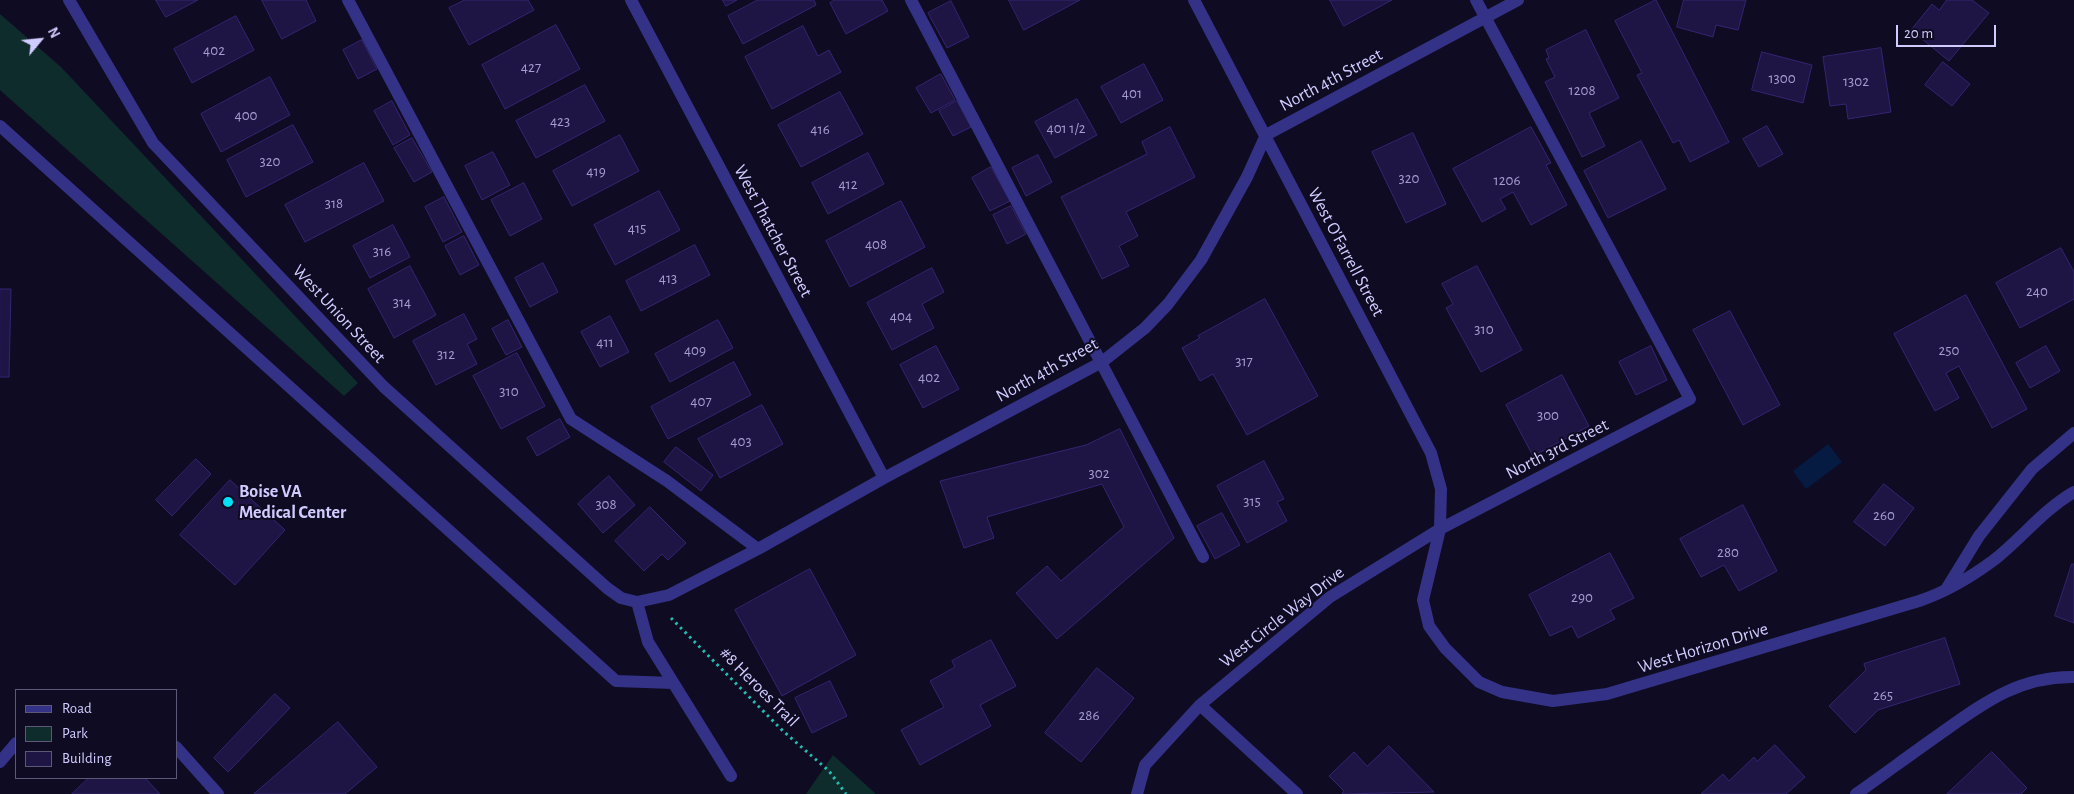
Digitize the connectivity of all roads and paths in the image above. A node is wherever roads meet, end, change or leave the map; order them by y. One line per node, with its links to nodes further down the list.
1 (69, 0): 20 (street, West Union Street)
2 (348, 0): 16 (street)
3 (630, 0): 13 (street, West Thatcher Street)
4 (911, 0): 11 (street)
5 (1194, 0): 10 (street, West O'Farrell Street)
6 (1476, 0): 8 (street)
7 (1518, 0): 8 (street, North 4th Street)
8 (1485, 18): 10 (street, North 4th Street); 15 (street, North 3rd Street)
9 (0, 126): 22 (street)
10 (1266, 135): 11 (street, North 4th Street); 15 (street, West O'Farrell Street)
11 (1102, 362): 13 (street, North 4th Street); 17 (street)
12 (2074, 433): 18 (street)
13 (884, 478): 16 (street, North 4th Street)
14 (2074, 492): 18 (street, West Horizon Drive)
15 (1440, 529): 18 (street, West Horizon Drive); 23 (street, West Circle Way Drive)
16 (758, 549): 19 (street, North 4th Street)
17 (1203, 557)
18 (1944, 592)
19 (653, 600): 20 (street, North 4th Street); 29 (path, #8 Heroes Trail)
20 (638, 602): 22 (street)
21 (2074, 677): 32 (street)
22 (673, 683): 27 (street)
23 (1200, 705): 30 (street, West Circle Way Drive); 31 (street)
24 (15, 744): 26 (street)
25 (178, 749): 28 (street)
26 (0, 762)
27 (730, 776)
28 (218, 794)
29 (846, 794)
30 (1137, 794)
31 (1297, 794)
32 (1856, 794)

